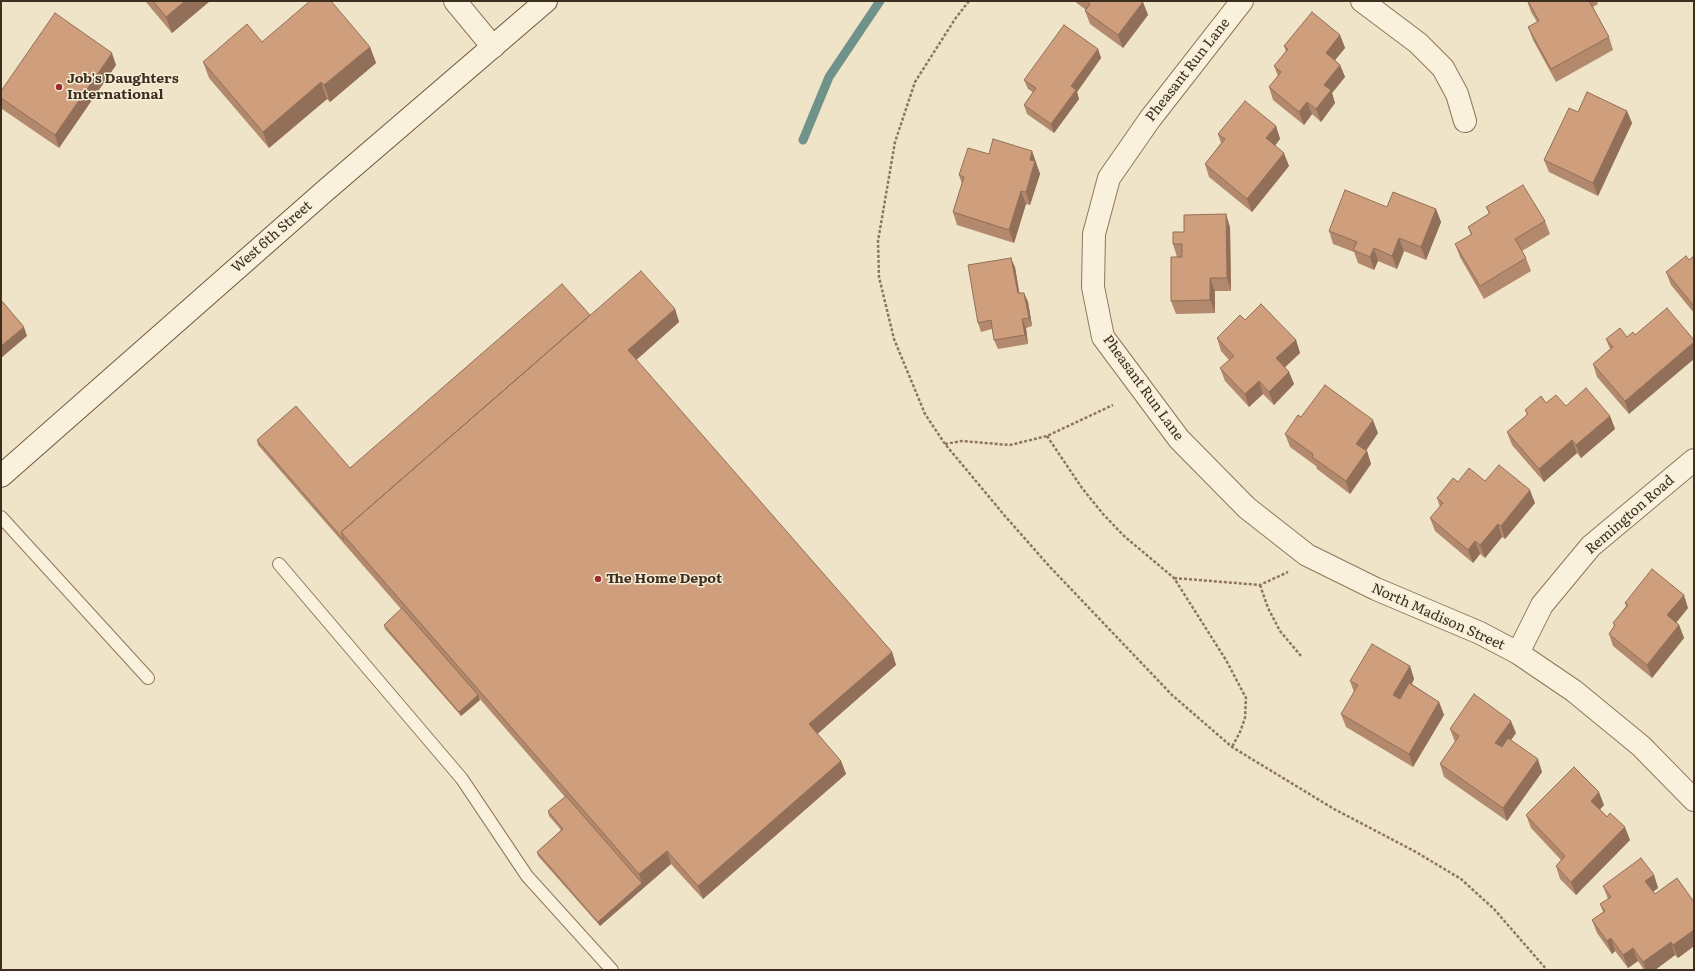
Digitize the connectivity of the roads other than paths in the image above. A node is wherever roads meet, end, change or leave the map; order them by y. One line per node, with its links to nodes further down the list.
1 (455, 1): 5 (street)
2 (546, 1): 5 (street, West 6th Street)
3 (1242, 1): 9 (street, Pheasant Run Lane)
4 (1362, 1): 6 (street)
5 (493, 47): 8 (street, West 6th Street)
6 (1465, 121)
7 (1694, 460): 12 (street, Remington Road)
8 (1, 476)
9 (1247, 508): 12 (street, North Madison Street)
10 (1, 517): 13 (lane)
11 (279, 564): 15 (lane)
12 (1518, 653): 14 (street, North Madison Street)
13 (148, 678)
14 (1694, 800)
15 (612, 970)

